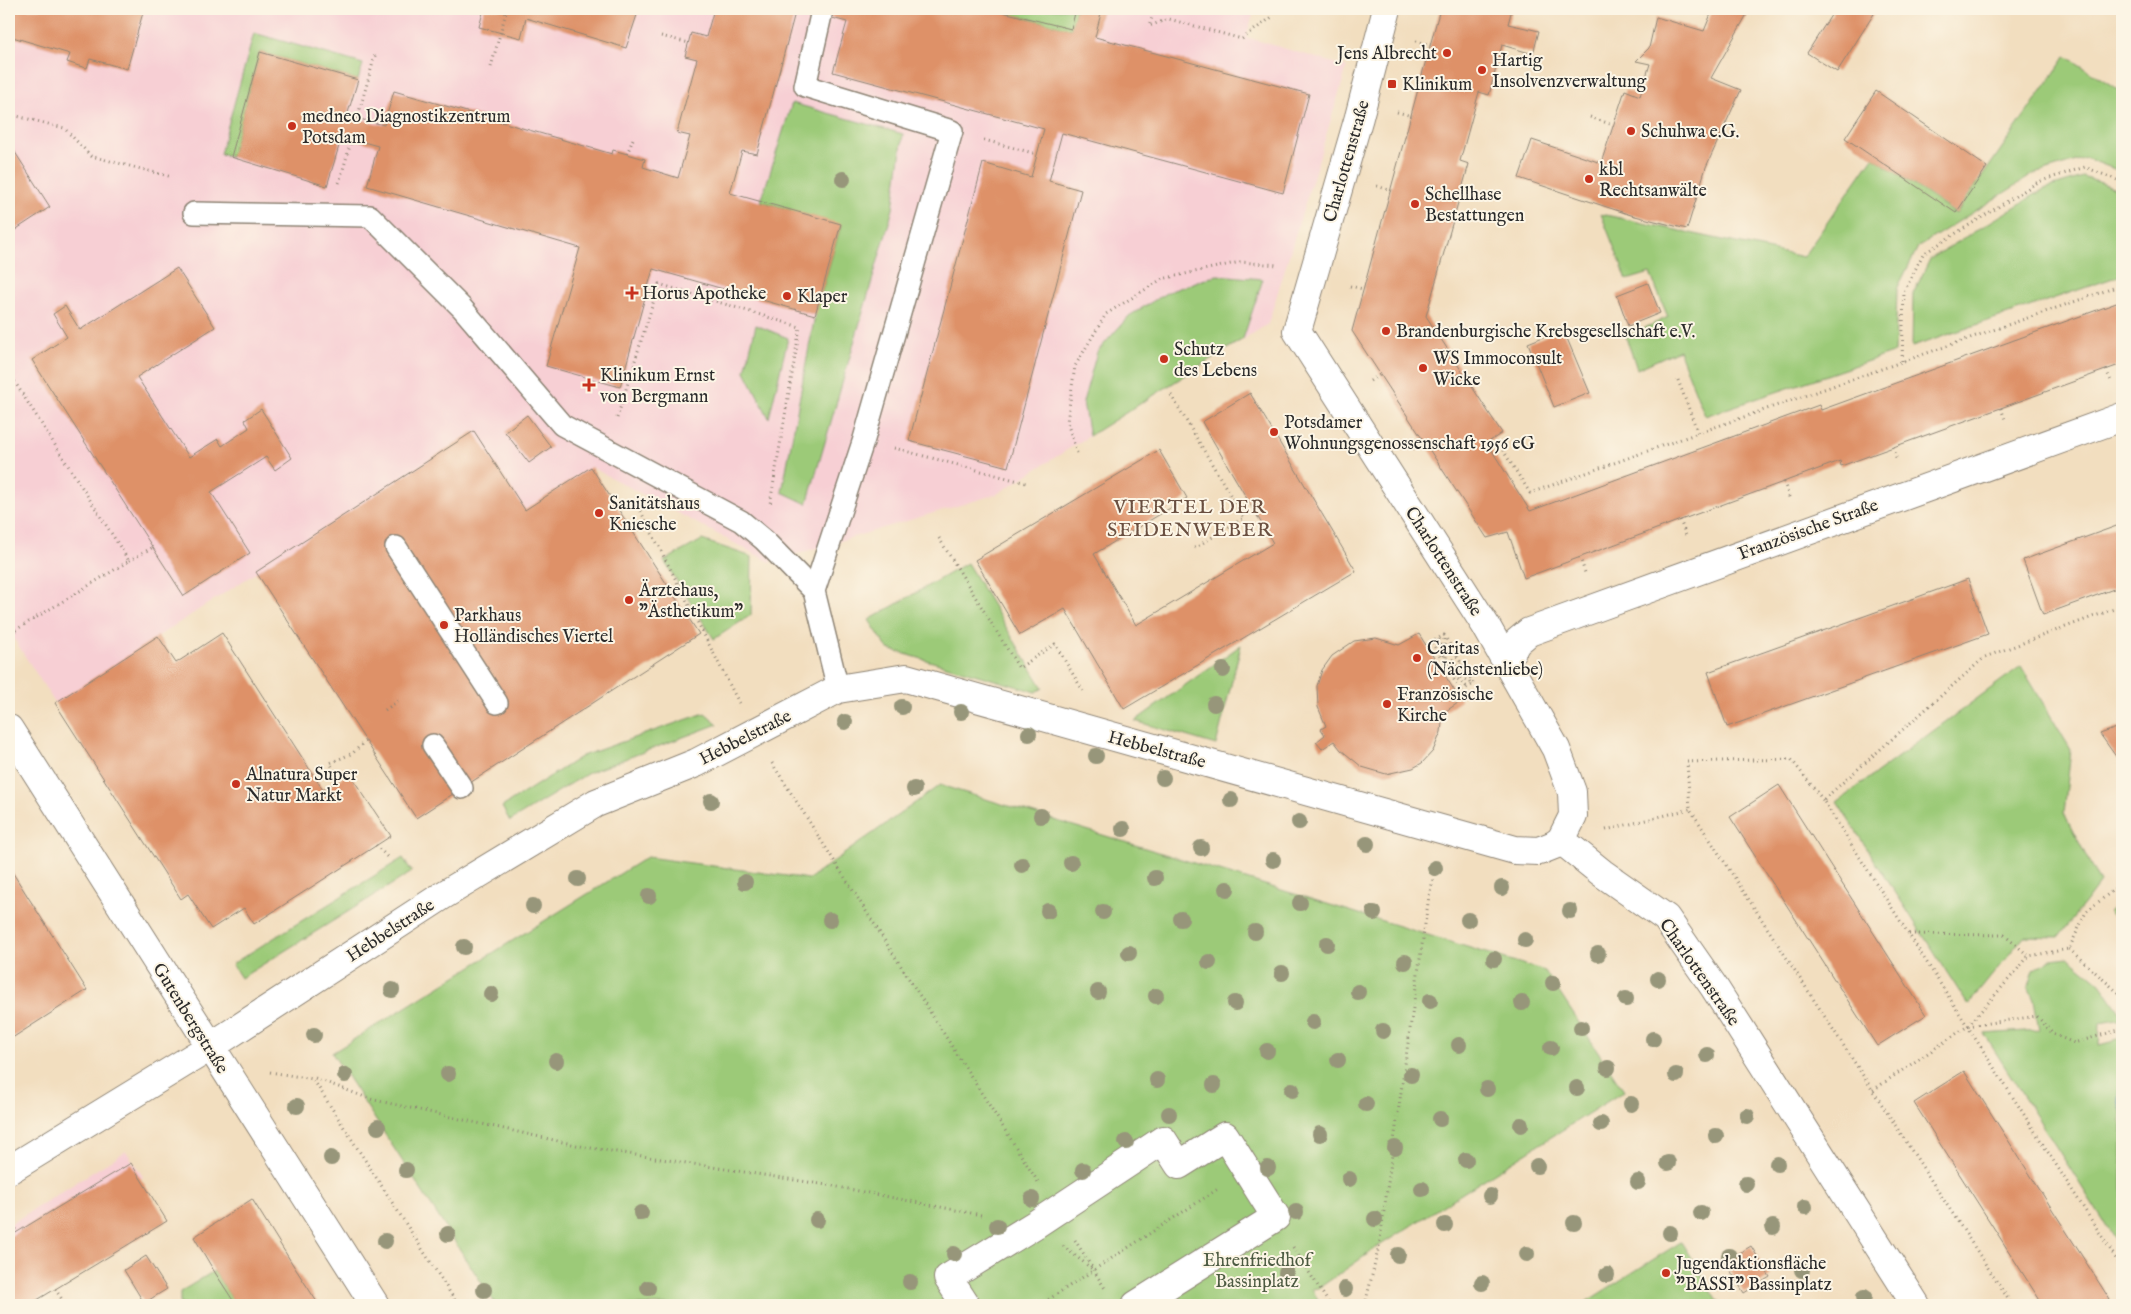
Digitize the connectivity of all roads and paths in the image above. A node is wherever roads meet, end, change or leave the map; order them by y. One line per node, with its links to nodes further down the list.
1 (1155, 9): 5 (path)
2 (1387, 9): 29 (street, Charlottenstraße)
3 (506, 12): 11 (path)
4 (821, 16): 18 (lane)
5 (1272, 17)
6 (661, 36): 8 (path)
7 (1416, 41): 9 (path)
8 (689, 43)
9 (1431, 45)
10 (376, 52): 16 (path)
11 (490, 67)
12 (1397, 112): 14 (path)
13 (9, 114): 23 (path)
14 (1412, 116)
15 (1590, 117): 17 (path)
16 (357, 119)
17 (1613, 125)
18 (952, 131): 22 (path); 45 (lane)
19 (352, 139): 28 (path)
20 (633, 139): 21 (path)
21 (627, 154)
22 (1037, 154)
23 (172, 177)
24 (2122, 182): 33 (path)
25 (1377, 186): 26 (path)
26 (1392, 191)
27 (194, 213): 28 (lane)
28 (330, 215): 48 (lane)
29 (1315, 268): 51 (path); 75 (street, Charlottenstraße)
30 (2122, 285): 33 (path)
31 (1350, 286): 32 (path)
32 (1363, 289)
33 (1902, 361): 44 (path)
34 (2106, 370): 39 (path)
35 (9, 373): 65 (path)
36 (1381, 374): 38 (path)
37 (1678, 380): 44 (path)
38 (1370, 381)
39 (2113, 386)
40 (1171, 395): 63 (path)
41 (2001, 408): 43 (path)
42 (2122, 416): 75 (street, Französische Straße)
43 (2007, 424)
44 (1698, 433): 47 (path)
45 (864, 439): 54 (path); 67 (lane)
46 (1425, 441): 50 (path)
47 (1500, 446)
48 (608, 447): 59 (lane); 59 (path)
49 (1893, 447): 52 (path)
50 (1413, 449)
51 (1077, 453)
52 (1898, 464)
53 (1784, 482): 56 (path)
54 (1026, 483)
55 (634, 499): 88 (path)
56 (1791, 502)
57 (1680, 520): 60 (path)
58 (939, 538): 89 (path)
59 (764, 540): 67 (lane)
60 (1688, 540)
61 (153, 547): 65 (path)
62 (396, 547): 85 (lane)
63 (1191, 550)
64 (1580, 557): 66 (path)
65 (129, 561): 69 (path)
66 (1586, 576)
67 (814, 591): 83 (lane)
68 (2122, 606): 94 (path)
69 (9, 634)
70 (1444, 635): 71 (path); 72 (path); 77 (path)
71 (1438, 639): 77 (path); 77 (path)
72 (1448, 642): 73 (path); 77 (path)
73 (1453, 649): 74 (path); 77 (path)
74 (1457, 656): 76 (path); 77 (path)
75 (1507, 659): 97 (street, Charlottenstraße)
76 (1461, 663): 77 (path); 79 (path)
77 (1450, 665): 78 (path); 79 (path); 80 (path); 81 (path); 82 (path); 82 (path)
78 (1441, 670)
79 (1466, 670): 80 (path)
80 (1470, 677): 81 (path)
81 (1474, 684): 82 (path)
82 (1467, 688)
83 (838, 689): 88 (street, Hebbelstraße); 89 (street, Hebbelstraße)
84 (398, 701): 86 (path)
85 (497, 703)
86 (385, 710)
87 (9, 730): 107 (street, Gutenbergstraße)
88 (755, 734): 107 (street, Hebbelstraße); 114 (path)
89 (1111, 737): 96 (street, Hebbelstraße)
90 (365, 741): 92 (path)
91 (433, 745): 93 (lane)
92 (340, 779)
93 (462, 788)
94 (1823, 800): 95 (path); 101 (path)
95 (1690, 810): 97 (path); 110 (path)
96 (1446, 830): 97 (street, Hebbelstraße); 127 (path)
97 (1561, 840): 128 (street, Charlottenstraße)
98 (376, 845): 99 (path)
99 (386, 857)
100 (2122, 883): 102 (path)
101 (1909, 934): 103 (path); 105 (path)
102 (2069, 949): 103 (path); 104 (path)
103 (2029, 956): 105 (path)
104 (2122, 996)
105 (1968, 1026): 106 (path); 110 (path); 117 (path)
106 (2122, 1029)
107 (210, 1048): 111 (street, Hebbelstraße); 122 (street, Gutenbergstraße)
108 (263, 1070): 123 (path)
109 (315, 1078): 113 (path)
110 (1872, 1090): 129 (path)
111 (9, 1170)
112 (1219, 1188): 118 (path)
113 (982, 1216)
114 (1046, 1218): 118 (path); 118 (path); 124 (street); 126 (street)
115 (12, 1225): 116 (path)
116 (17, 1232)
117 (2122, 1268)
118 (1094, 1271): 120 (path); 125 (path)
119 (55, 1289): 121 (path)
120 (1107, 1292)
121 (66, 1305)
122 (376, 1305)
123 (458, 1305)
124 (964, 1305)
125 (1040, 1305)
126 (1136, 1305)
127 (1365, 1305)
128 (1916, 1305)
129 (2012, 1305)

